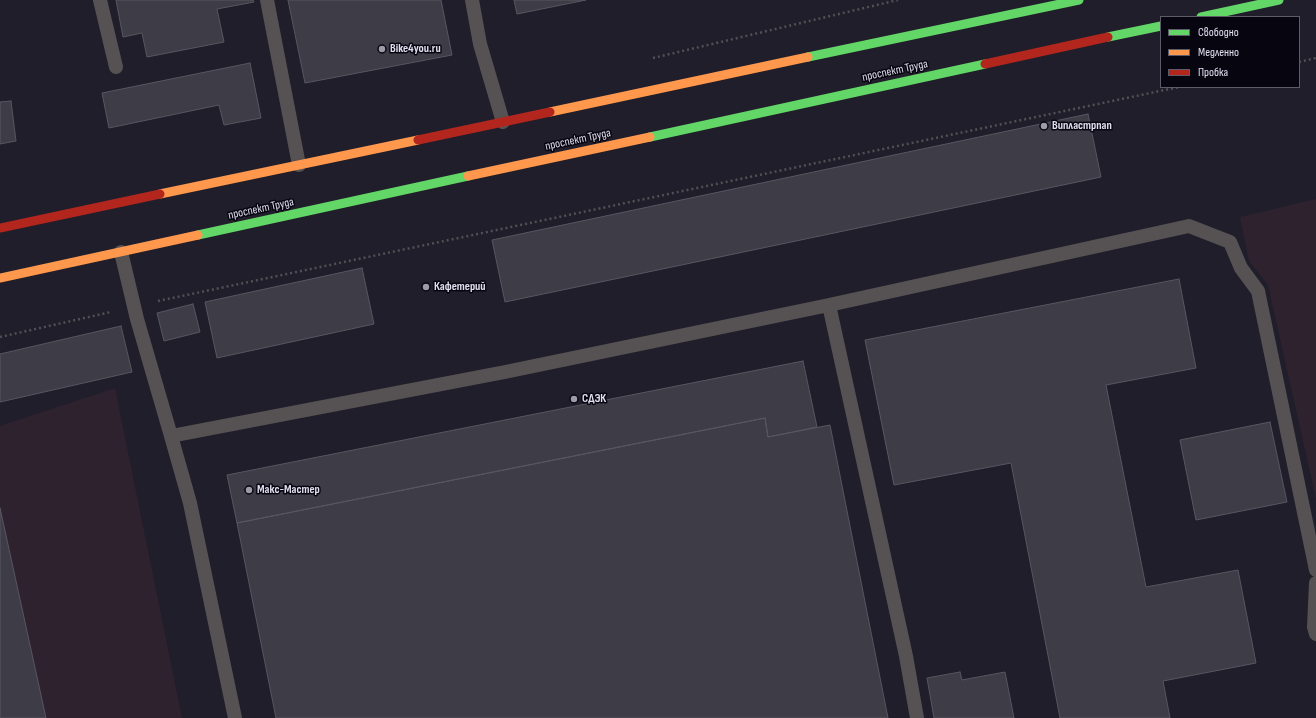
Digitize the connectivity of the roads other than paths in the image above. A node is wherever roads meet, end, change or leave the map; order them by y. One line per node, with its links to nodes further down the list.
1 (100, 0): 8 (lane)
2 (267, 0): 10 (lane)
3 (472, 0): 9 (lane)
4 (1079, 0): 9 (main road)
5 (1279, 0): 6 (main road)
6 (1206, 16)
7 (1160, 26): 12 (main road, проспект Труда)
8 (116, 67)
9 (503, 122): 10 (main road)
10 (299, 165): 11 (main road)
11 (0, 228)
12 (121, 252): 13 (main road, проспект Труда); 15 (lane)
13 (0, 278)
14 (830, 305): 15 (lane); 16 (lane); 20 (lane)
15 (171, 436): 19 (lane)
16 (1316, 570)
17 (1316, 583): 18 (lane)
18 (1316, 634)
19 (235, 718)
20 (917, 718)

